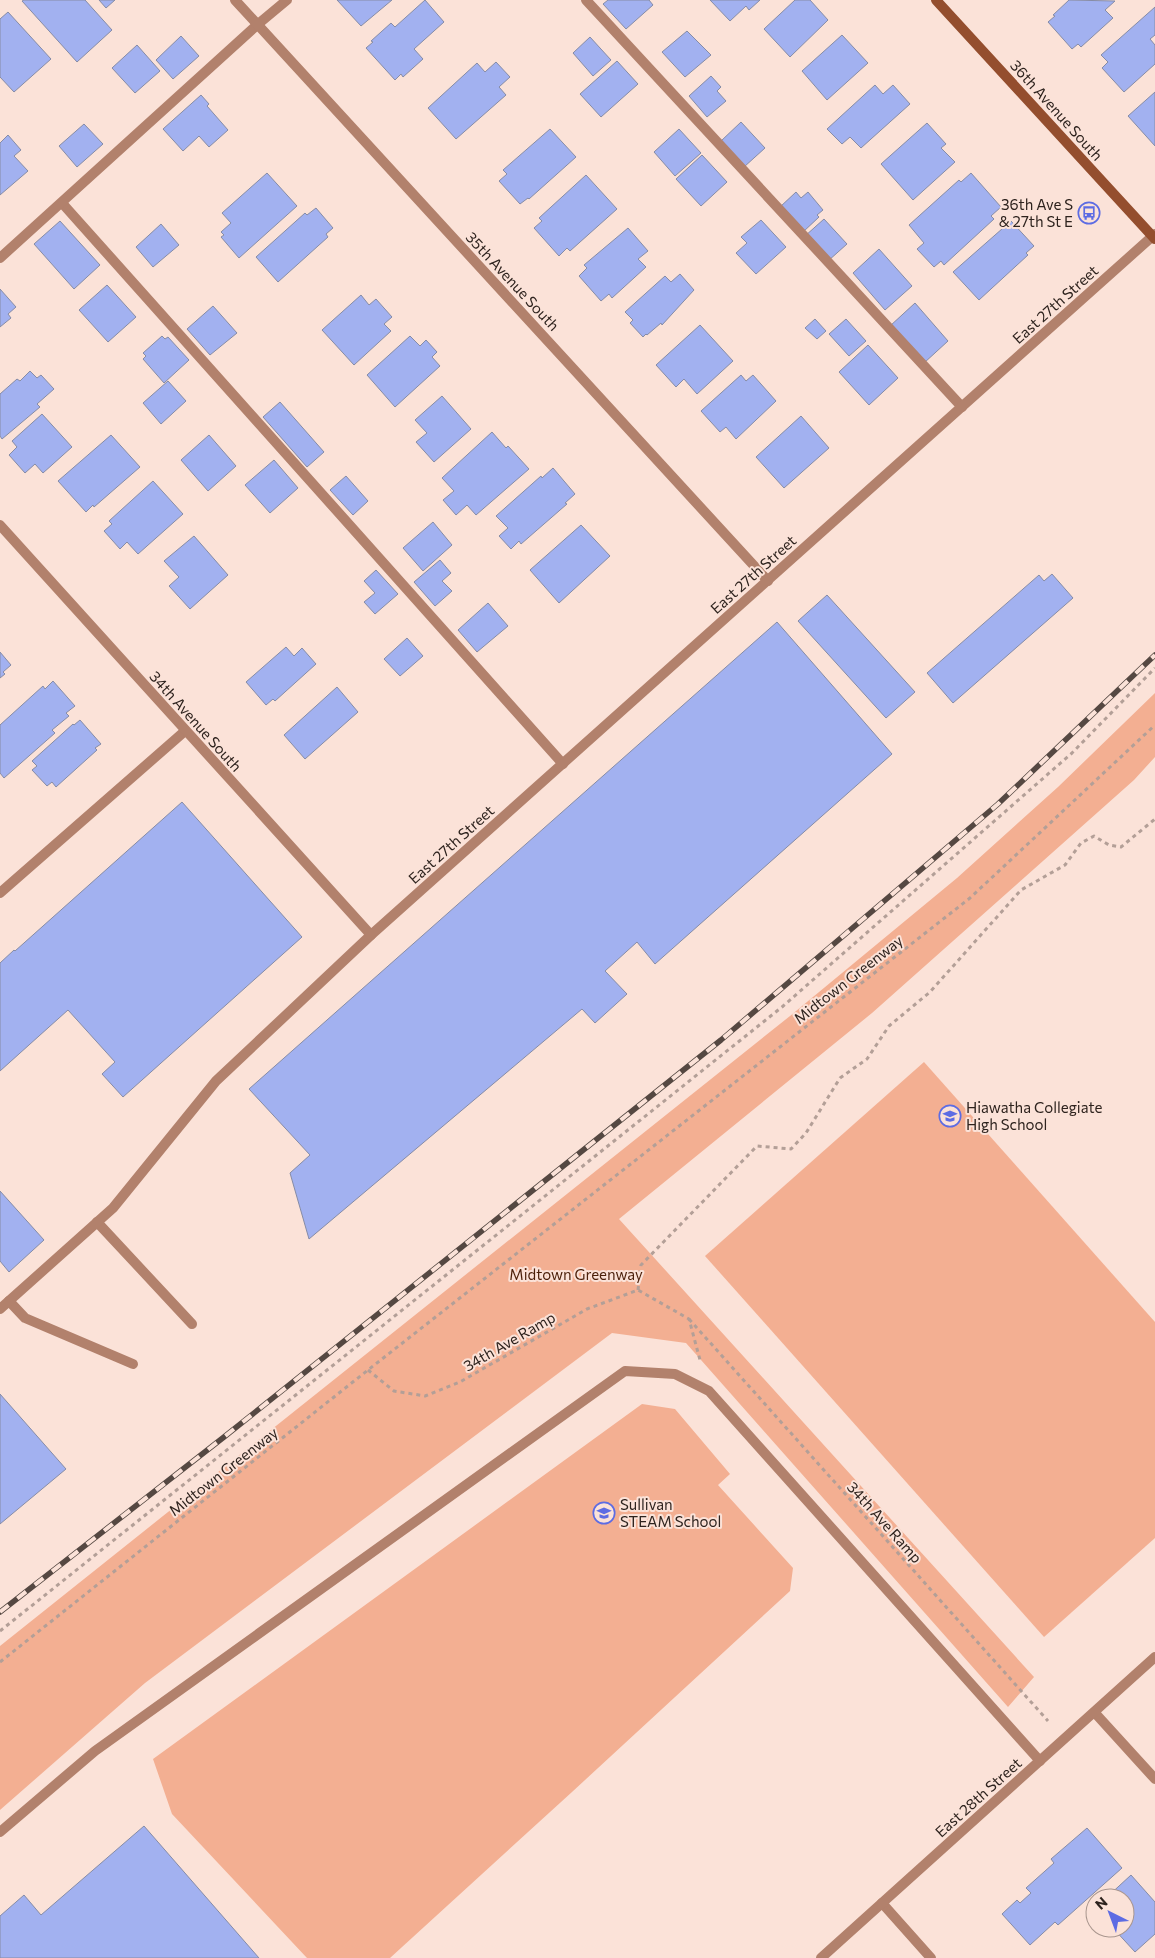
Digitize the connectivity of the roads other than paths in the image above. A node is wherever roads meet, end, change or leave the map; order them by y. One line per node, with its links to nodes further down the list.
1 (235, 0): 5 (street, 35th Avenue South)
2 (287, 0): 5 (street)
3 (586, 0): 9 (street)
4 (936, 0): 7 (street, 36th Avenue South)
5 (257, 25): 6 (street); 11 (street, 35th Avenue South)
6 (62, 203): 8 (street); 13 (street)
7 (1154, 237): 9 (street, East 27th Street)
8 (0, 258)
9 (962, 407): 11 (street, East 27th Street)
10 (0, 525): 12 (street, 34th Avenue South)
11 (768, 581): 13 (street, East 27th Street)
12 (185, 731): 14 (street); 15 (street, 34th Avenue South)
13 (562, 764): 15 (street, East 27th Street)
14 (0, 894)
15 (371, 935): 16 (street, East 27th Street)
16 (97, 1222): 17 (street, East 27th Street); 19 (street)
17 (9, 1301): 18 (street, East 27th Street); 20 (street)
18 (0, 1309)
19 (192, 1324)
20 (133, 1364)
21 (1155, 1657): 22 (street, East 28th Street)
22 (1095, 1713): 23 (street, East 28th Street); 24 (street)
23 (1040, 1761): 25 (street); 26 (street, East 28th Street)
24 (1155, 1779)
25 (0, 1832)
26 (882, 1903): 27 (street, East 28th Street); 28 (street)
27 (821, 1958)
28 (931, 1958)

